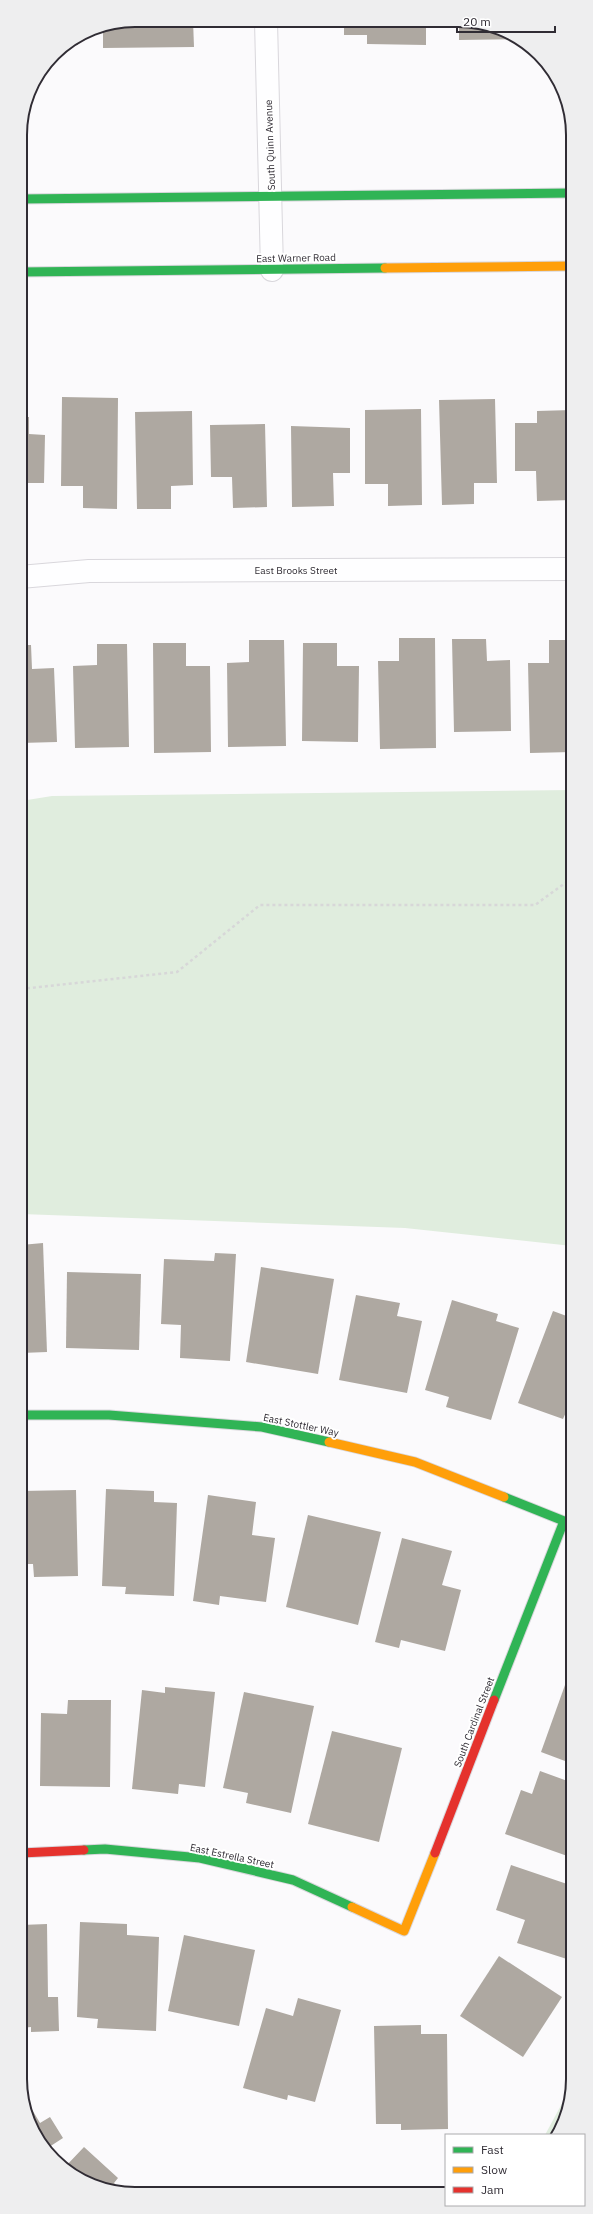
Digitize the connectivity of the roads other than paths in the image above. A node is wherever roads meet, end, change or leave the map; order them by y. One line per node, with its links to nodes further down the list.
1 (266, 27): 3 (street, South Quinn Avenue)
2 (566, 193): 3 (street)
3 (272, 197): 4 (street); 6 (street, South Quinn Avenue)
4 (27, 199)
5 (566, 266): 6 (street, East Warner Road)
6 (272, 270): 7 (street, East Warner Road)
7 (27, 272)
8 (566, 569): 9 (street, East Brooks Street)
9 (27, 576)
10 (27, 1415): 11 (street, East Stottler Way)
11 (564, 1521): 13 (street, South Cardinal Street)
12 (27, 1853): 13 (street, East Estrella Street)
13 (404, 1931)

